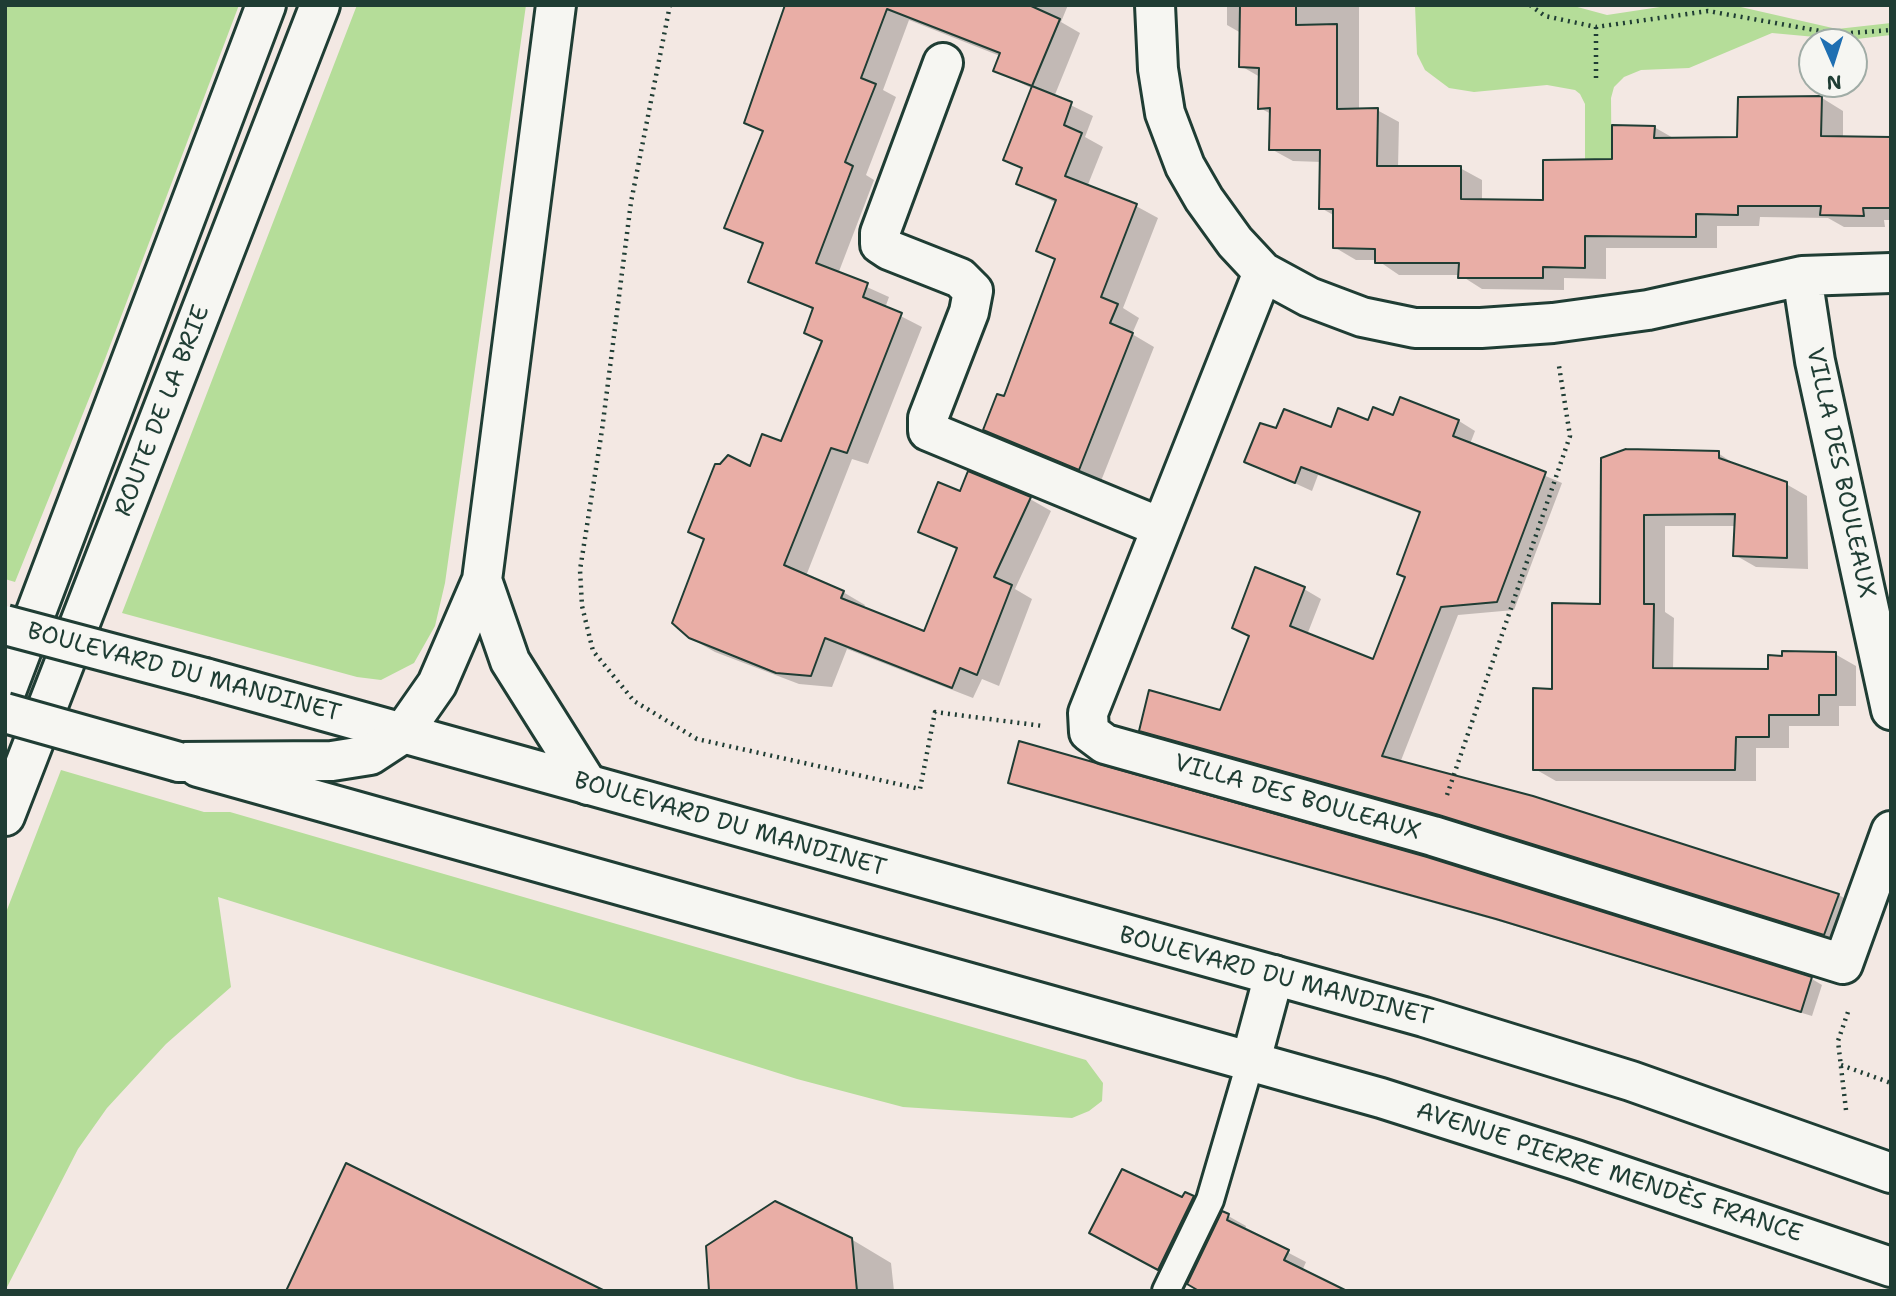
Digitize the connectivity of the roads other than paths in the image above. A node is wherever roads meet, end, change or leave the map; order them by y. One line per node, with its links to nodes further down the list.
1 (266, 5): 12 (main road, ROUTE DE LA BRIE)
2 (320, 5): 18 (main road, ROUTE DE LA BRIE)
3 (556, 5): 10 (main road)
4 (1155, 5): 6 (main road)
5 (943, 63): 9 (main road)
6 (1263, 272): 8 (main road); 9 (main road)
7 (1891, 273): 8 (main road)
8 (1802, 276): 13 (main road, VILLA DES BOULEAUX)
9 (1160, 527): 19 (main road, VILLA DES BOULEAUX)
10 (482, 580): 15 (main road); 17 (main road)
11 (5, 625): 15 (main road, BOULEVARD DU MANDINET, bridge)
12 (5, 694)
13 (1891, 710)
14 (5, 713): 16 (main road, bridge)
15 (402, 734): 16 (main road); 17 (main road, BOULEVARD DU MANDINET)
16 (179, 762): 21 (main road)
17 (588, 785): 20 (main road, BOULEVARD DU MANDINET)
18 (5, 816)
19 (1888, 850)
20 (1274, 975): 21 (main road); 22 (main road, BOULEVARD DU MANDINET)
21 (1251, 1060): 23 (main road, AVENUE PIERRE MENDÈS FRANCE); 24 (lane)
22 (1891, 1173)
23 (1891, 1267)
24 (1166, 1291)

